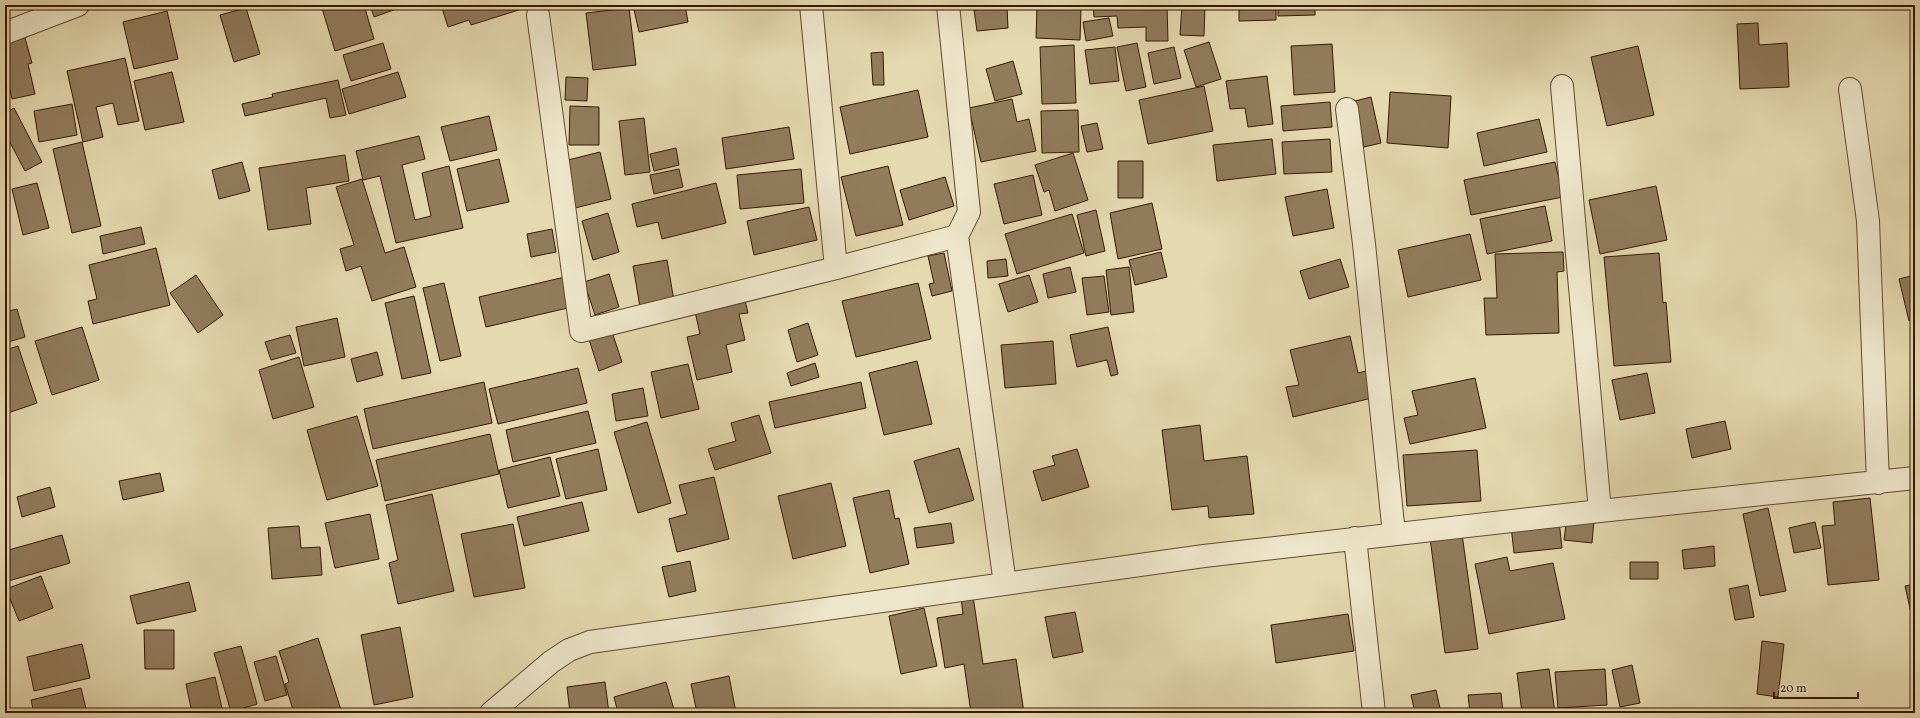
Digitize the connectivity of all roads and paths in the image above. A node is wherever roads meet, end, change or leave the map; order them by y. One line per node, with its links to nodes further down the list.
1 (78, 5): 5 (street)
2 (811, 5): 10 (street)
3 (948, 5): 9 (street)
4 (538, 15): 10 (street)
5 (5, 33)
6 (1562, 86): 13 (street)
7 (1850, 89): 12 (street)
8 (1347, 109): 14 (street)
9 (957, 236): 10 (street); 16 (street)
10 (836, 268)
11 (1915, 478): 12 (street)
12 (1878, 483): 13 (street)
13 (1600, 511): 14 (street)
14 (1394, 534): 15 (street)
15 (1356, 538): 16 (street); 18 (street)
16 (1005, 584): 17 (street)
17 (491, 713)
18 (1374, 713)

